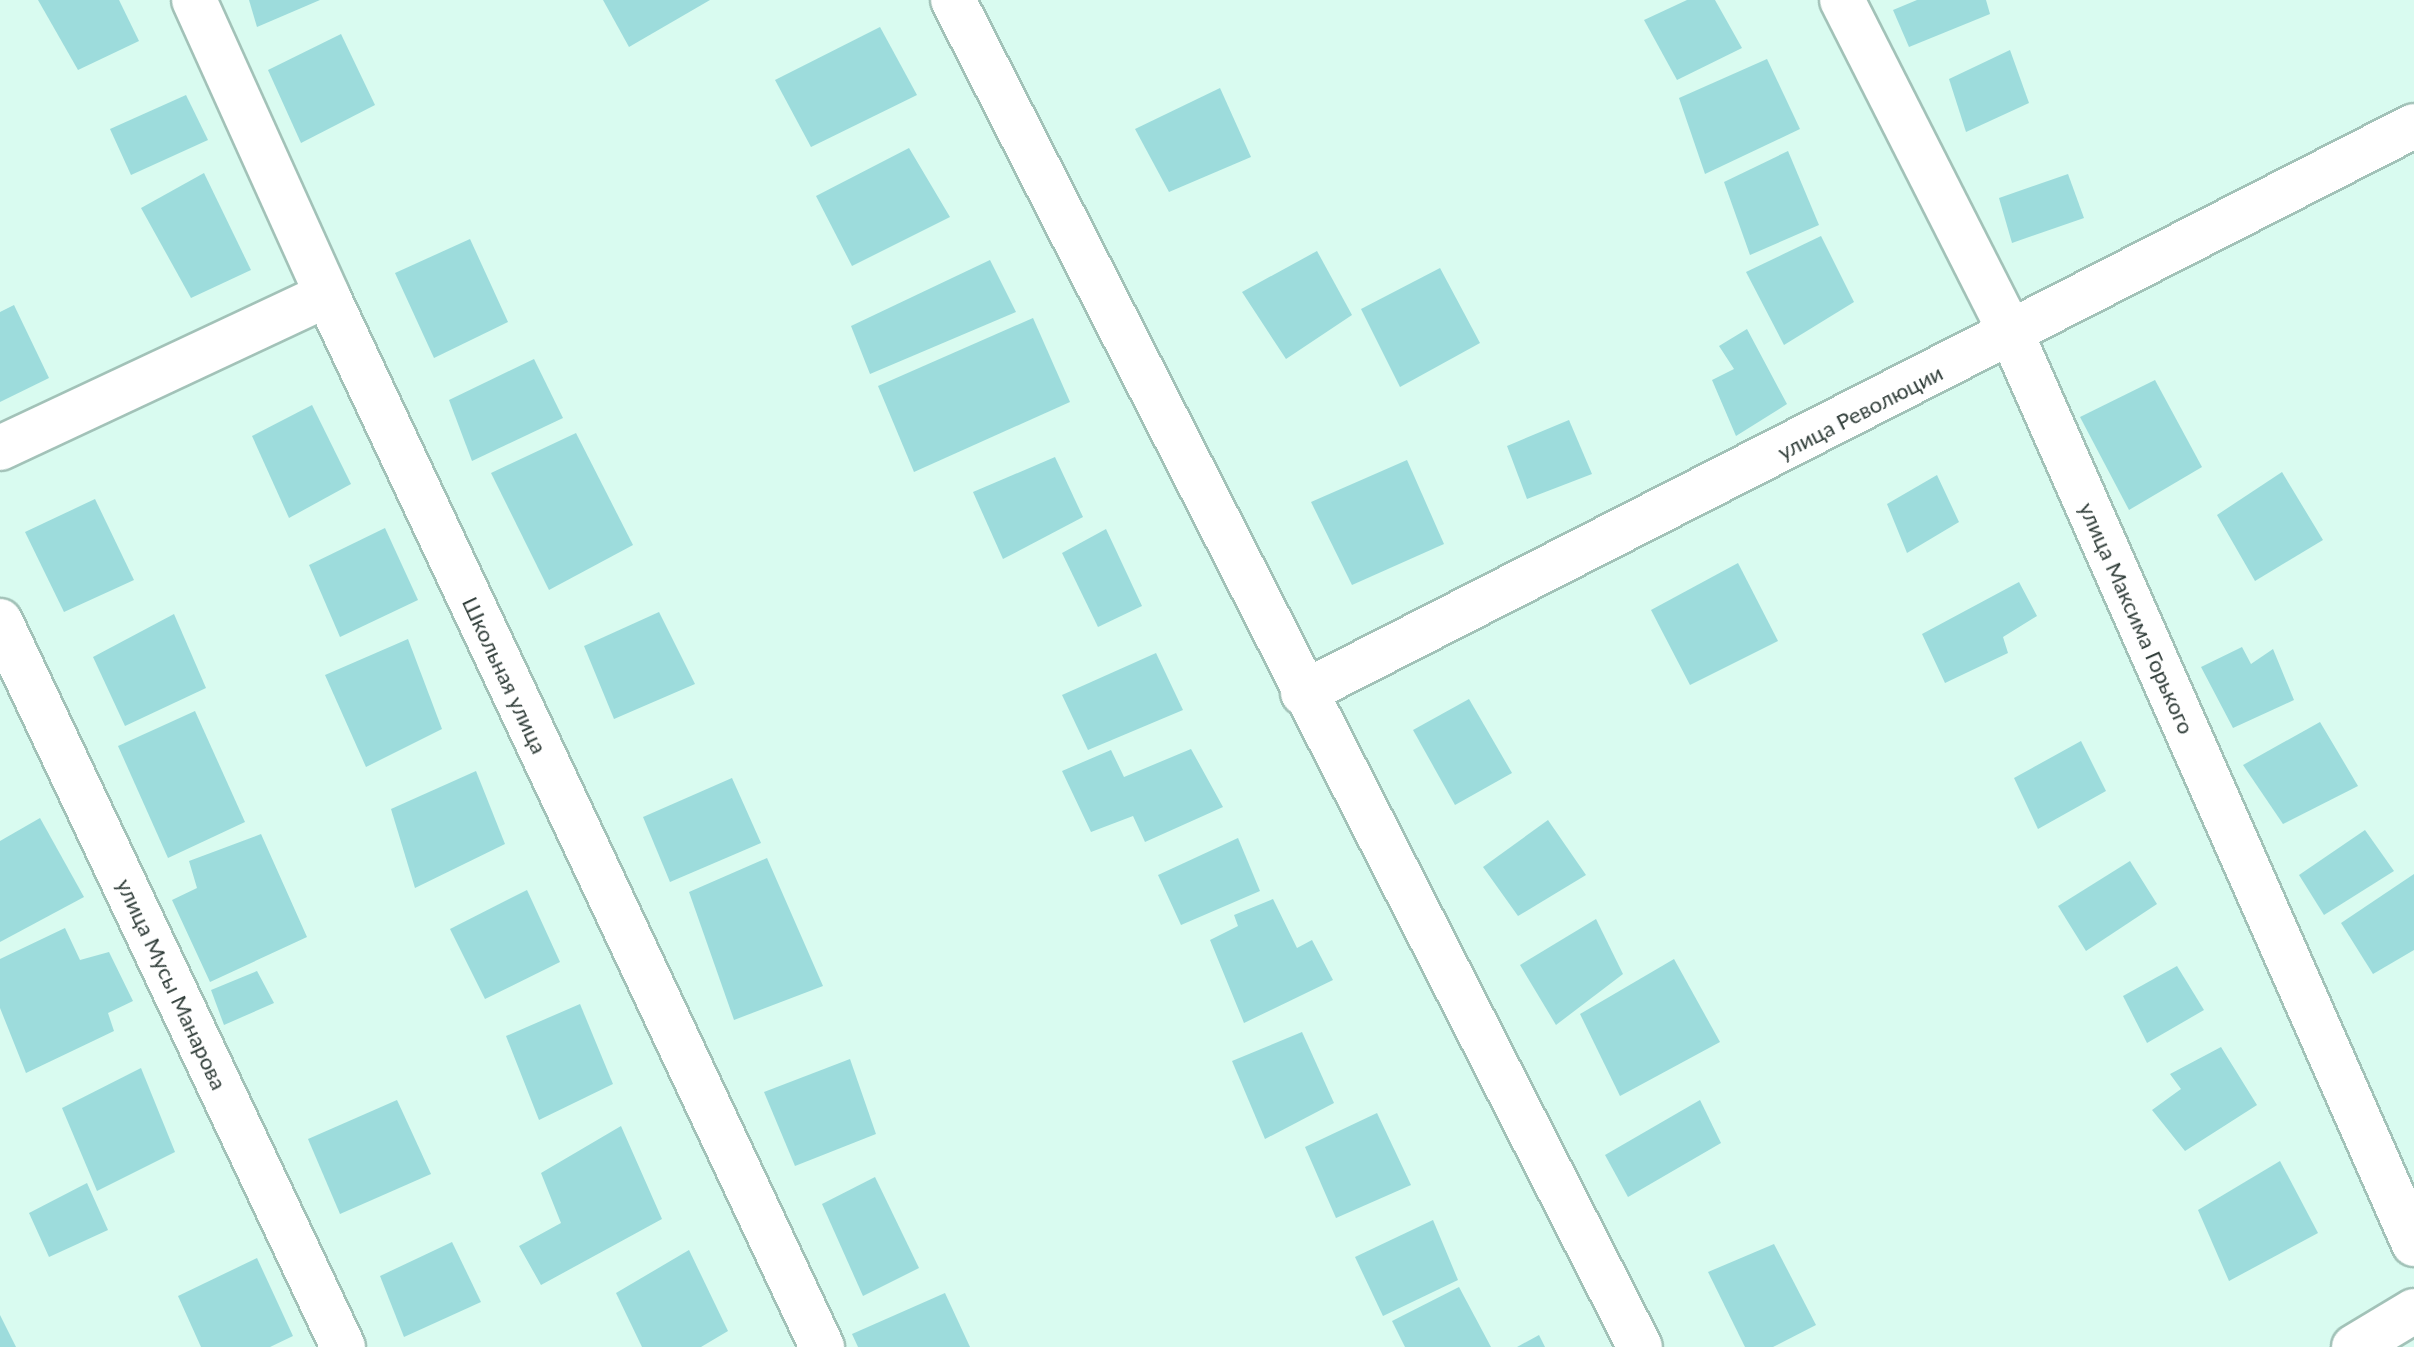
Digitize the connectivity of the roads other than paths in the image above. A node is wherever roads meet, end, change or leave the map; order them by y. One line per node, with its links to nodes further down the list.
1 (194, 0): 5 (street, Школьная улица)
2 (953, 0): 9 (street)
3 (1842, 0): 6 (street, улица Максима Горького)
4 (2414, 126): 6 (street, улица Революции)
5 (327, 295): 7 (street); 13 (street, Школьная улица)
6 (2012, 335): 9 (street, улица Революции); 10 (street, улица Максима Горького)
7 (0, 448)
8 (0, 621): 12 (street, улица Мусы Манарова)
9 (1303, 693): 14 (street)
10 (2414, 1244)
11 (2414, 1311): 15 (street)
12 (343, 1347)
13 (822, 1347)
14 (1640, 1347)
15 (2354, 1347)

